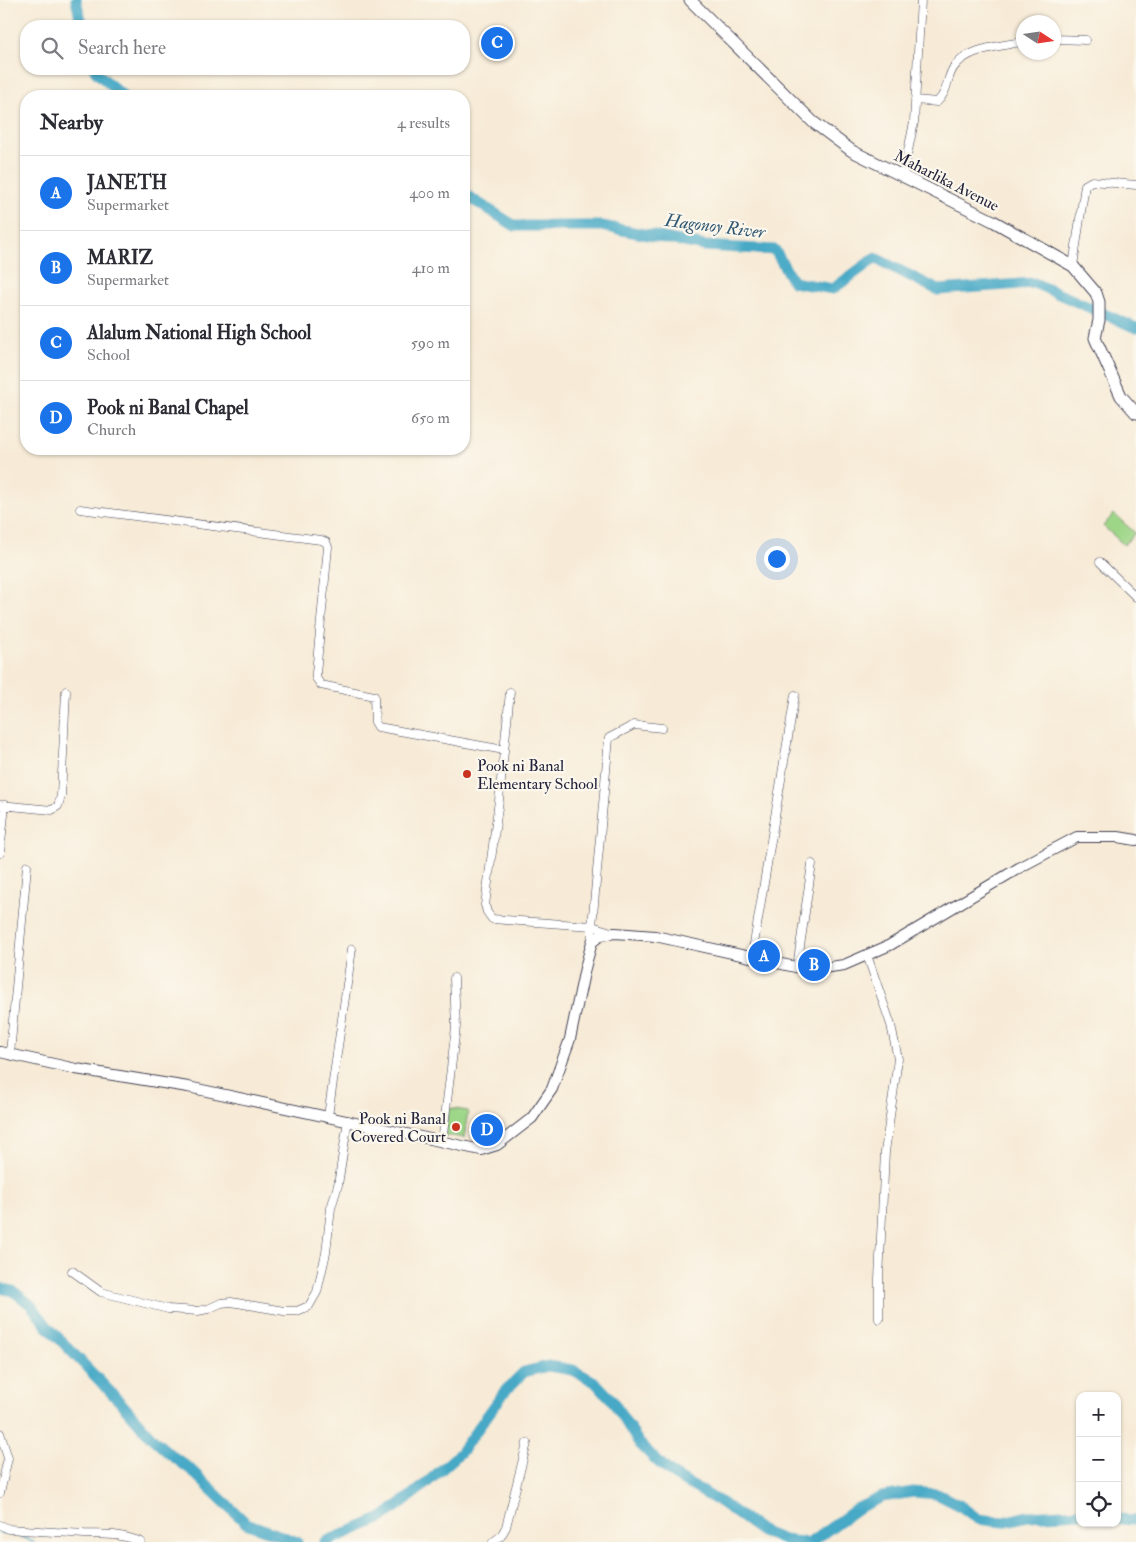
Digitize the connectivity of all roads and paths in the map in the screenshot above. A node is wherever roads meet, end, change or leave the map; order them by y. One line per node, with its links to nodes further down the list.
1 (690, 0): 7 (main road, Maharlika Avenue)
2 (921, 0): 6 (street)
3 (1061, 39): 4 (street)
4 (1086, 40)
5 (1016, 43): 6 (street)
6 (915, 100): 7 (street)
7 (903, 175): 9 (main road, Maharlika Avenue)
8 (1136, 185): 9 (street)
9 (1073, 266): 10 (main road, Maharlika Avenue)
10 (1136, 413)
11 (80, 509): 18 (street)
12 (1100, 562): 13 (street)
13 (1136, 597)
14 (66, 691): 19 (street)
15 (510, 692): 18 (street)
16 (795, 695): 29 (street)
17 (662, 728): 24 (street)
18 (504, 750): 24 (street)
19 (3, 805): 21 (street)
20 (1136, 840): 28 (street)
21 (0, 853)
22 (812, 864): 30 (street)
23 (28, 866): 32 (street)
24 (592, 926): 25 (street); 26 (street)
25 (613, 933): 26 (street); 29 (street)
26 (592, 942): 35 (street)
27 (352, 950): 33 (street)
28 (867, 955): 30 (street); 37 (street)
29 (752, 956): 30 (street)
30 (797, 967)
31 (454, 978): 35 (street)
32 (5, 1053): 33 (street)
33 (328, 1116): 34 (street)
34 (348, 1120): 35 (street); 36 (street)
35 (442, 1142)
36 (72, 1271)
37 (879, 1319)
38 (0, 1433): 40 (street)
39 (527, 1444): 43 (street)
40 (0, 1493)
41 (0, 1524): 42 (street)
42 (142, 1542)
43 (493, 1542)

